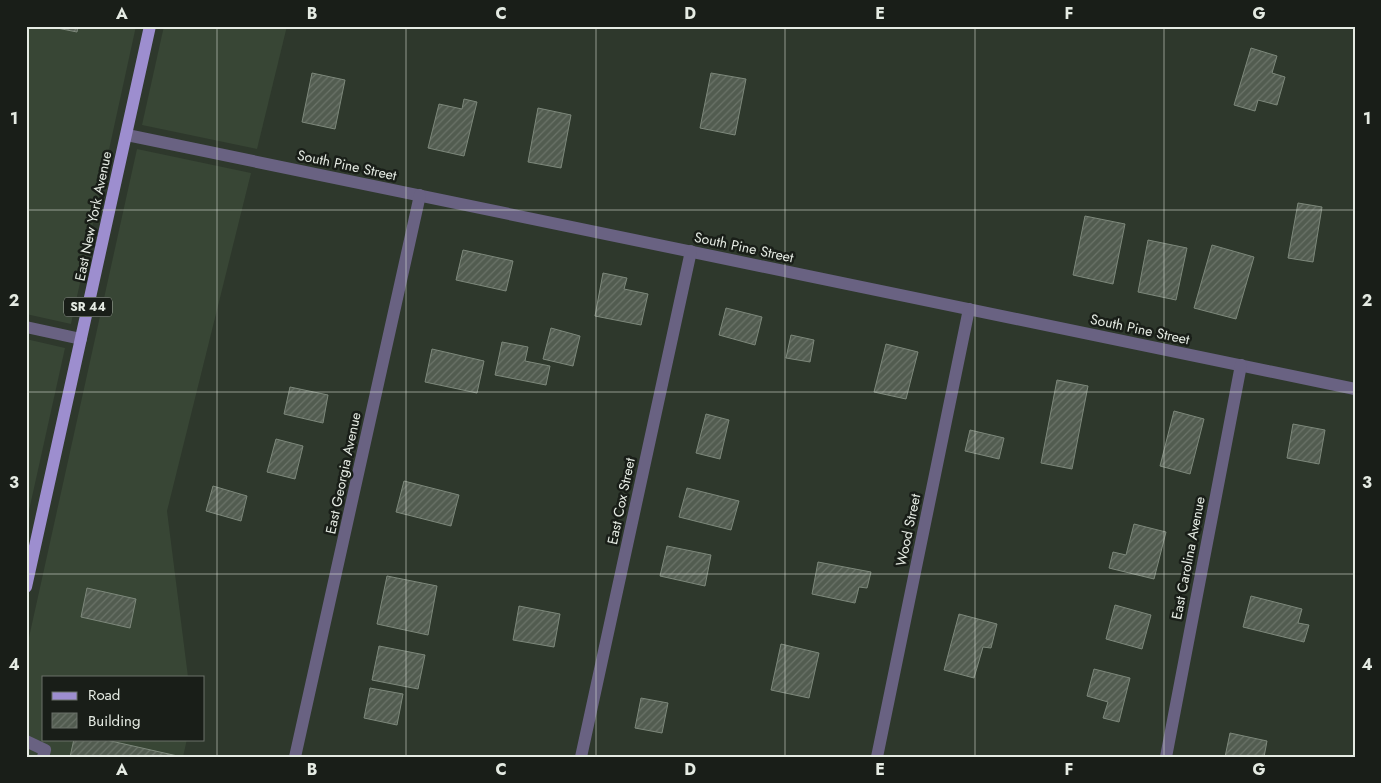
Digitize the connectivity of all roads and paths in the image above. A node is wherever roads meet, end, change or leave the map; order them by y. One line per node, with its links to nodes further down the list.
1 (150, 26): 2 (main road, East New York Avenue / SR 44)
2 (126, 134): 3 (street, South Pine Street); 7 (main road, East New York Avenue / SR 44)
3 (420, 195): 4 (street, South Pine Street); 13 (street, East Georgia Avenue)
4 (691, 251): 5 (street, South Pine Street); 14 (street, East Cox Street)
5 (969, 309): 8 (street, South Pine Street); 15 (street, Wood Street)
6 (26, 327): 7 (street)
7 (81, 338): 10 (main road, East New York Avenue / SR 44)
8 (1240, 365): 9 (street, South Pine Street); 16 (street, East Carolina Avenue)
9 (1355, 389)
10 (26, 587)
11 (26, 741): 12 (street)
12 (43, 757)
13 (295, 757)
14 (581, 757)
15 (877, 757)
16 (1166, 757)

